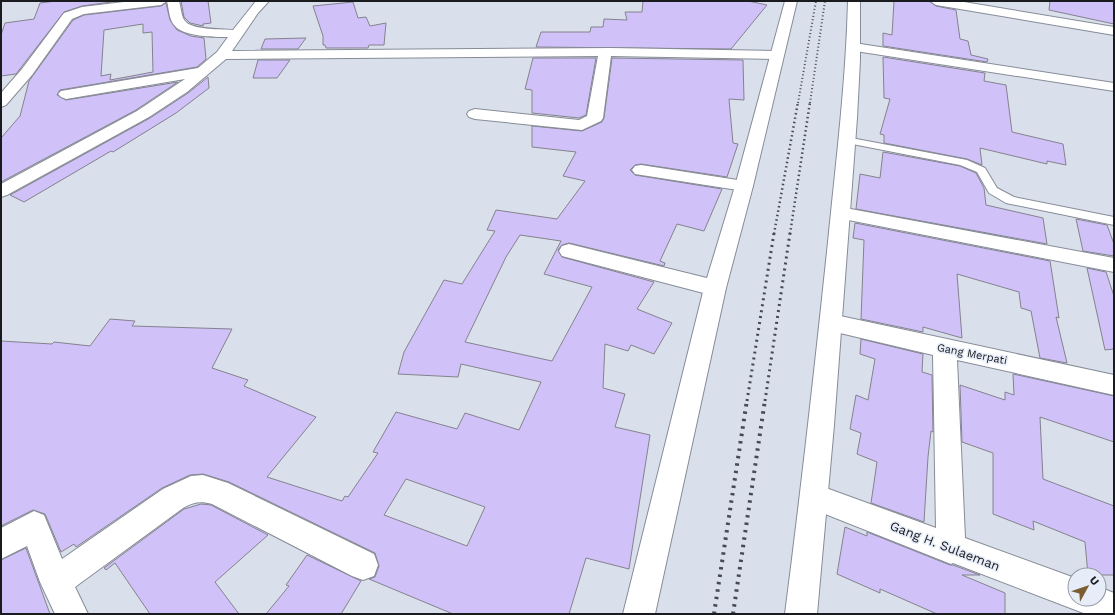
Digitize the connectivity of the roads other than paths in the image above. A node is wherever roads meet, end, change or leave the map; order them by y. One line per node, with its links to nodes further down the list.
1 (161, 1): 16 (street)
2 (174, 1): 8 (street)
3 (263, 1): 8 (street)
4 (791, 1): 12 (street)
5 (854, 1): 9 (street)
6 (936, 1): 7 (street)
7 (1114, 30)
8 (238, 34): 11 (street)
9 (854, 47): 14 (street); 18 (street)
10 (605, 53): 11 (street); 12 (street); 17 (street)
11 (222, 55): 13 (street)
12 (776, 55): 20 (street)
13 (204, 71): 15 (street); 21 (street)
14 (1114, 87)
15 (66, 94)
16 (1, 102)
17 (475, 114)
18 (846, 140): 22 (street); 23 (lane)
19 (641, 170): 20 (street)
20 (744, 186): 26 (street)
21 (1, 191)
22 (840, 213): 25 (street); 27 (street)
23 (1114, 221)
24 (569, 251): 26 (street)
25 (1114, 265)
26 (715, 288): 37 (street)
27 (831, 323): 28 (street, Gang Merpati); 30 (street)
28 (945, 349): 29 (street, Gang Merpati); 32 (street)
29 (1114, 384)
30 (815, 497): 32 (street, Gang H. Sulaeman); 38 (street)
31 (1, 544): 34 (street)
32 (952, 550): 35 (street, Gang H. Sulaeman)
33 (363, 565): 34 (street)
34 (55, 582): 36 (street)
35 (1067, 591)
36 (72, 614)
37 (639, 614)
38 (801, 614)

